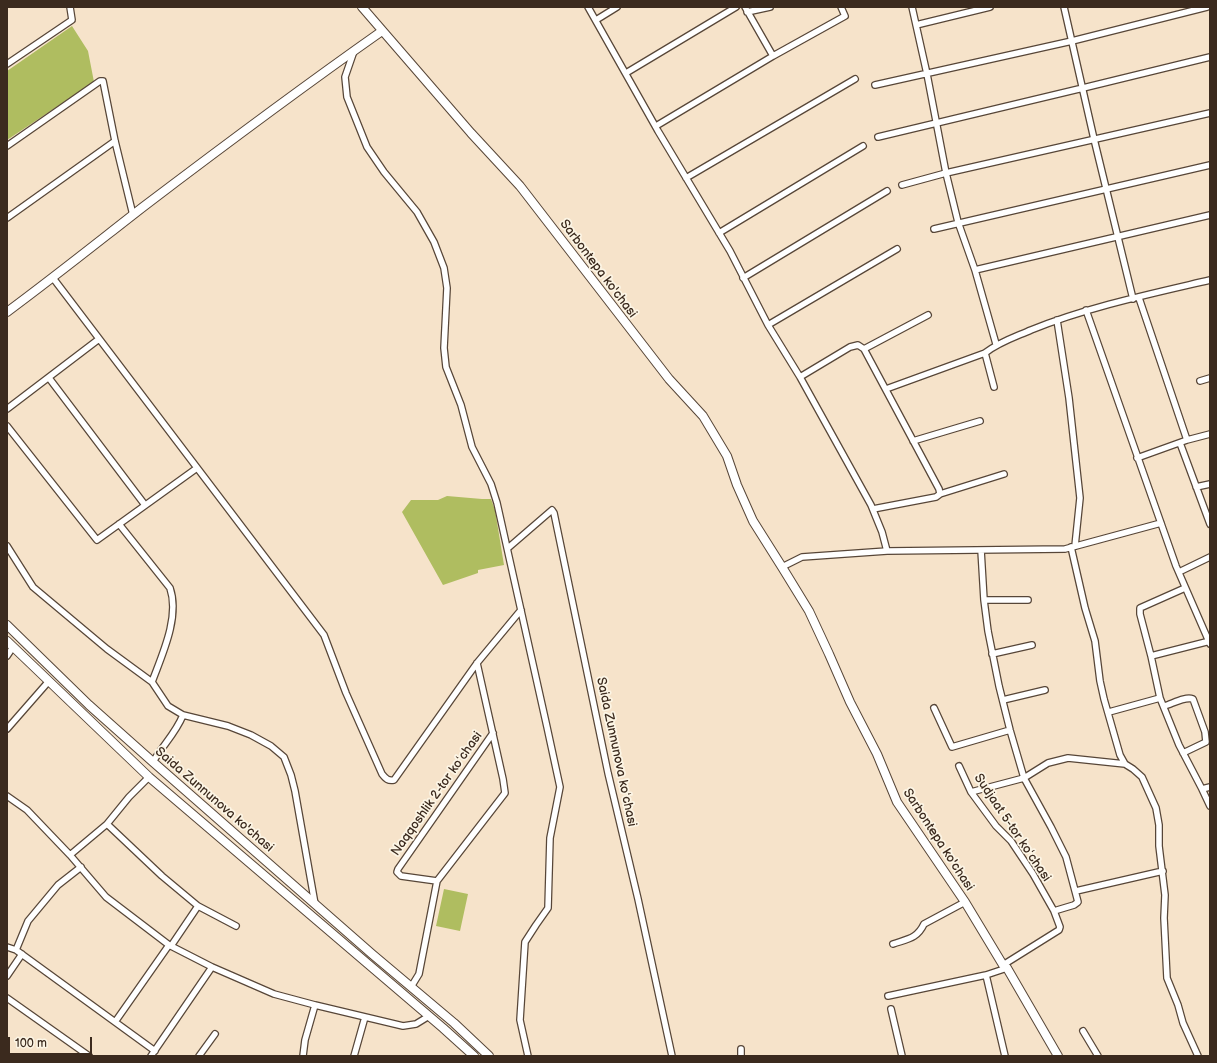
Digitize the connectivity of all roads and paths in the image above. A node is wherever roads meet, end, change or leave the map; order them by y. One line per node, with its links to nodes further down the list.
1 (70, 7): 20 (street)
2 (362, 7): 15 (street, Sarbontepa ko'chasi)
3 (588, 7): 13 (street)
4 (617, 7): 13 (street)
5 (736, 7): 21 (street)
6 (770, 7): 12 (street)
7 (841, 7): 18 (street)
8 (912, 7): 14 (street)
9 (990, 7): 14 (street)
10 (1064, 7): 16 (street)
11 (1208, 7): 16 (street)
12 (746, 10): 18 (street)
13 (596, 20): 21 (street)
14 (916, 25): 22 (street)
15 (382, 31): 17 (street); 92 (street, Sarbontepa ko'chasi)
16 (1072, 41): 22 (street); 25 (street)
17 (354, 50): 40 (street); 88 (street)
18 (773, 56): 28 (street)
19 (1210, 57): 25 (street)
20 (7, 64)
21 (626, 74): 28 (street)
22 (927, 74): 24 (street); 27 (street)
23 (855, 79): 36 (street)
24 (875, 85)
25 (1083, 88): 27 (street); 30 (street)
26 (1210, 113): 30 (street)
27 (937, 122): 29 (street); 35 (street)
28 (656, 126): 36 (street)
29 (878, 137)
30 (1094, 139): 35 (street); 38 (street)
31 (115, 142): 32 (street); 40 (street); 42 (street)
32 (7, 146)
33 (863, 146): 45 (street)
34 (1210, 165): 38 (street)
35 (946, 172): 37 (street); 43 (street)
36 (686, 178): 45 (street)
37 (902, 186)
38 (1106, 189): 43 (street); 46 (street)
39 (887, 191): 50 (street)
40 (133, 215): 49 (street)
41 (1210, 215): 46 (street)
42 (7, 218)
43 (958, 222): 44 (street); 48 (street)
44 (934, 229)
45 (720, 233): 50 (street)
46 (1118, 237): 48 (street); 52 (street)
47 (897, 249): 57 (street)
48 (975, 270): 59 (street)
49 (53, 278): 54 (street); 58 (street)
50 (743, 278): 57 (street)
51 (1210, 280): 52 (street)
52 (1136, 298): 53 (street); 72 (street)
53 (1086, 310): 56 (street); 75 (street)
54 (7, 312)
55 (928, 315): 60 (street)
56 (1057, 320): 59 (street); 87 (street)
57 (768, 325): 62 (street)
58 (99, 339): 63 (street); 76 (street)
59 (996, 344): 61 (street)
60 (864, 349): 62 (street); 67 (street)
61 (985, 353): 66 (street); 67 (street)
62 (800, 377): 82 (street)
63 (48, 378): 68 (street); 81 (street)
64 (1210, 378): 65 (street)
65 (1200, 380)
66 (994, 387)
67 (886, 389): 73 (street)
68 (7, 409)
69 (980, 421): 73 (street)
70 (7, 426): 84 (street)
71 (1210, 434): 72 (street)
72 (1187, 440): 74 (street)
73 (913, 441): 80 (street)
74 (1180, 443): 75 (street); 79 (street)
75 (1137, 458): 83 (street)
76 (197, 468): 81 (street); 106 (street)
77 (1004, 474): 80 (street)
78 (1210, 484): 79 (street)
79 (1196, 487): 85 (street)
80 (940, 494): 82 (street)
81 (145, 505): 84 (street)
82 (873, 509): 90 (street)
83 (1161, 523): 87 (street); 93 (street)
84 (119, 524): 108 (street)
85 (1210, 524)
86 (7, 546): 108 (street)
87 (1073, 547): 89 (street); 114 (street)
88 (508, 548): 97 (street); 171 (street, Saida Zunnunova koʻchasi)
89 (981, 550): 90 (street); 95 (street)
90 (887, 551): 92 (street)
91 (1210, 557): 93 (street)
92 (782, 567): 136 (street, Sarbontepa ko'chasi)
93 (1179, 572): 94 (street)
94 (1186, 588): 100 (street); 105 (street)
95 (984, 600): 96 (street); 103 (street)
96 (1028, 600)
97 (521, 610): 106 (street); 170 (street)
98 (7, 625): 120 (street, Saida Zunnunova ko'chasi)
99 (7, 641): 102 (street, Saida Zunnunova ko'chasi)
100 (1209, 642): 105 (street)
101 (1032, 645): 103 (street)
102 (13, 647): 104 (street); 107 (street, Saida Zunnunova ko'chasi)
103 (992, 654): 111 (street)
104 (7, 656)
105 (1151, 656): 110 (street)
106 (477, 663): 118 (street)
107 (49, 681): 116 (street); 123 (street, Saida Zunnunova ko'chasi)
108 (152, 682): 115 (street)
109 (1045, 690): 111 (street)
110 (1160, 698): 112 (street); 114 (street)
111 (1003, 700): 117 (street)
112 (1164, 706): 119 (street); 119 (street)
113 (934, 708): 117 (street)
114 (1109, 712): 121 (street)
115 (183, 715): 120 (street); 137 (street)
116 (7, 729)
117 (1010, 730): 124 (street)
118 (493, 733): 134 (street); 134 (street, Naqqoshlik 2-tor koʻchasi)
119 (1183, 754): 126 (street)
120 (153, 762): 137 (street, Saida Zunnunova ko'chasi)
121 (1125, 764): 124 (street); 133 (street)
122 (959, 766): 127 (street, Sudjaat 5-tor koʻchasi)
123 (149, 777): 130 (street); 147 (street, Saida Zunnunova ko'chasi)
124 (1024, 778): 127 (street); 135 (street)
125 (1210, 787): 126 (street)
126 (1202, 789): 129 (street)
127 (971, 792): 139 (street, Sudjaat 5-tor koʻchasi)
128 (7, 796): 131 (street)
129 (1210, 806)
130 (107, 824): 131 (street); 138 (street)
131 (70, 855): 132 (street)
132 (81, 867): 142 (street); 144 (street)
133 (1163, 871): 135 (street); 177 (street)
134 (437, 881): 152 (street)
135 (1076, 891): 139 (street)
136 (965, 902): 141 (street); 148 (street, Sarbontepa ko'chasi)
137 (315, 904): 146 (street, Saida Zunnunova ko'chasi)
138 (198, 906): 140 (street); 142 (street)
139 (1054, 911): 148 (street, Sudjaat 5-tor koʻchasi)
140 (236, 926)
141 (893, 944)
142 (170, 945): 149 (street); 159 (street)
143 (7, 947): 144 (street)
144 (16, 950): 145 (street)
145 (22, 954): 151 (street); 159 (street)
146 (372, 954): 147 (street); 152 (street, Saida Zunnunova ko'chasi)
147 (365, 962): 157 (street, Saida Zunnunova ko'chasi)
148 (1005, 966): 150 (street); 175 (street, Sarbontepa ko'chasi)
149 (212, 967): 155 (street); 163 (street)
150 (986, 975): 153 (street); 174 (street)
151 (7, 976)
152 (411, 987): 169 (street, Saida Zunnunova ko'chasi)
153 (888, 996)
154 (7, 998): 164 (street)
155 (315, 1005): 158 (street); 166 (street)
156 (891, 1009): 173 (street)
157 (429, 1016): 158 (street); 168 (street, Saida Zunnunova ko'chasi)
158 (365, 1017): 167 (street)
159 (115, 1022): 163 (street)
160 (1083, 1031): 176 (street)
161 (215, 1034): 165 (street)
162 (741, 1050): 172 (street)
163 (153, 1053)
164 (89, 1056)
165 (199, 1056)
166 (303, 1056)
167 (354, 1056)
168 (474, 1056)
169 (489, 1056)
170 (528, 1056)
171 (672, 1056)
172 (741, 1056)
173 (902, 1056)
174 (1005, 1056)
175 (1058, 1056)
176 (1098, 1056)
177 (1198, 1056)

